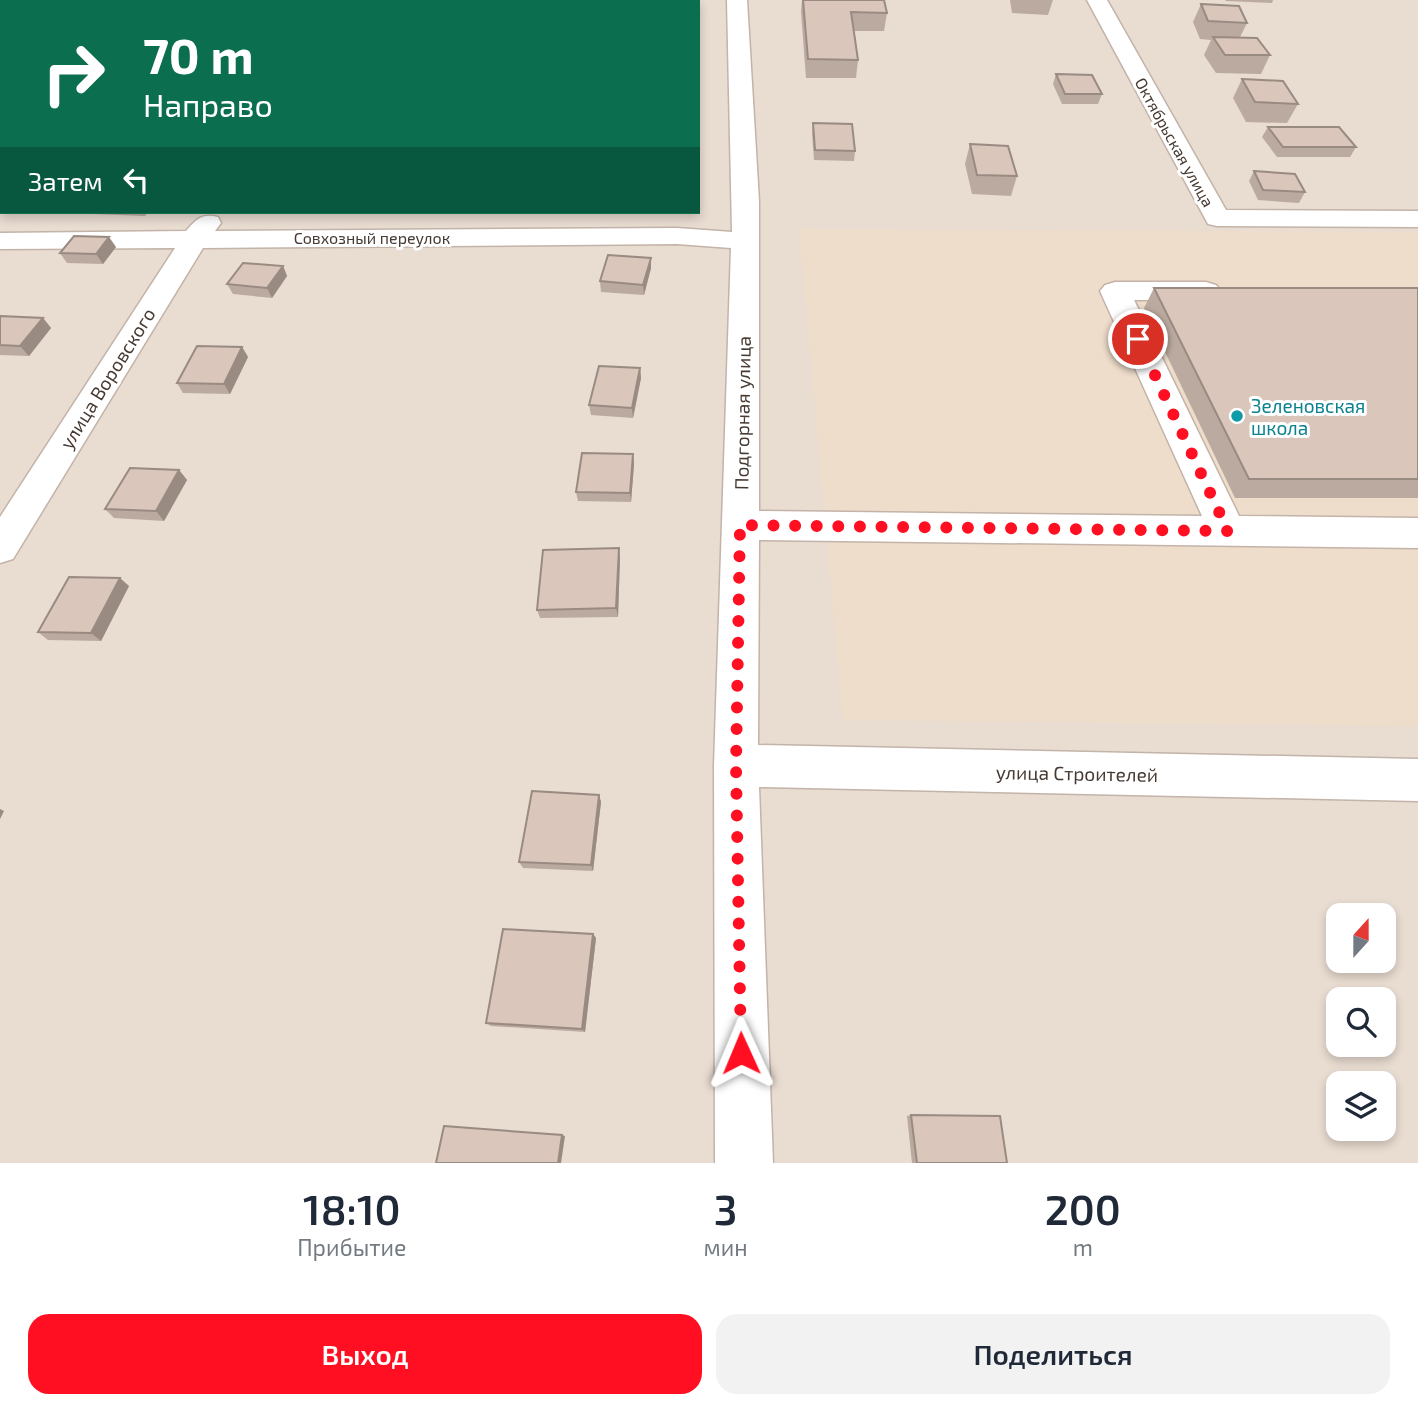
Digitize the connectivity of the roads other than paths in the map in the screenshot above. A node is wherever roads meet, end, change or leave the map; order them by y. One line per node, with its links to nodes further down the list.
1 (737, 0): 7 (street, Подгорная улица)
2 (1097, 0): 4 (street, Октябрьская улица)
3 (217, 214): 5 (street, улица Воровского)
4 (1418, 219)
5 (195, 238): 6 (street, Совхозный переулок); 7 (street, Совхозный переулок); 12 (street, улица Воровского)
6 (0, 241)
7 (745, 241): 9 (street, Подгорная улица)
8 (1235, 291): 10 (street)
9 (740, 525): 10 (street); 13 (street, Подгорная улица)
10 (1228, 531): 11 (street)
11 (1418, 533)
12 (0, 548)
13 (736, 766): 14 (street, улица Строителей); 15 (street, Подгорная улица)
14 (1418, 780)
15 (744, 1163)

